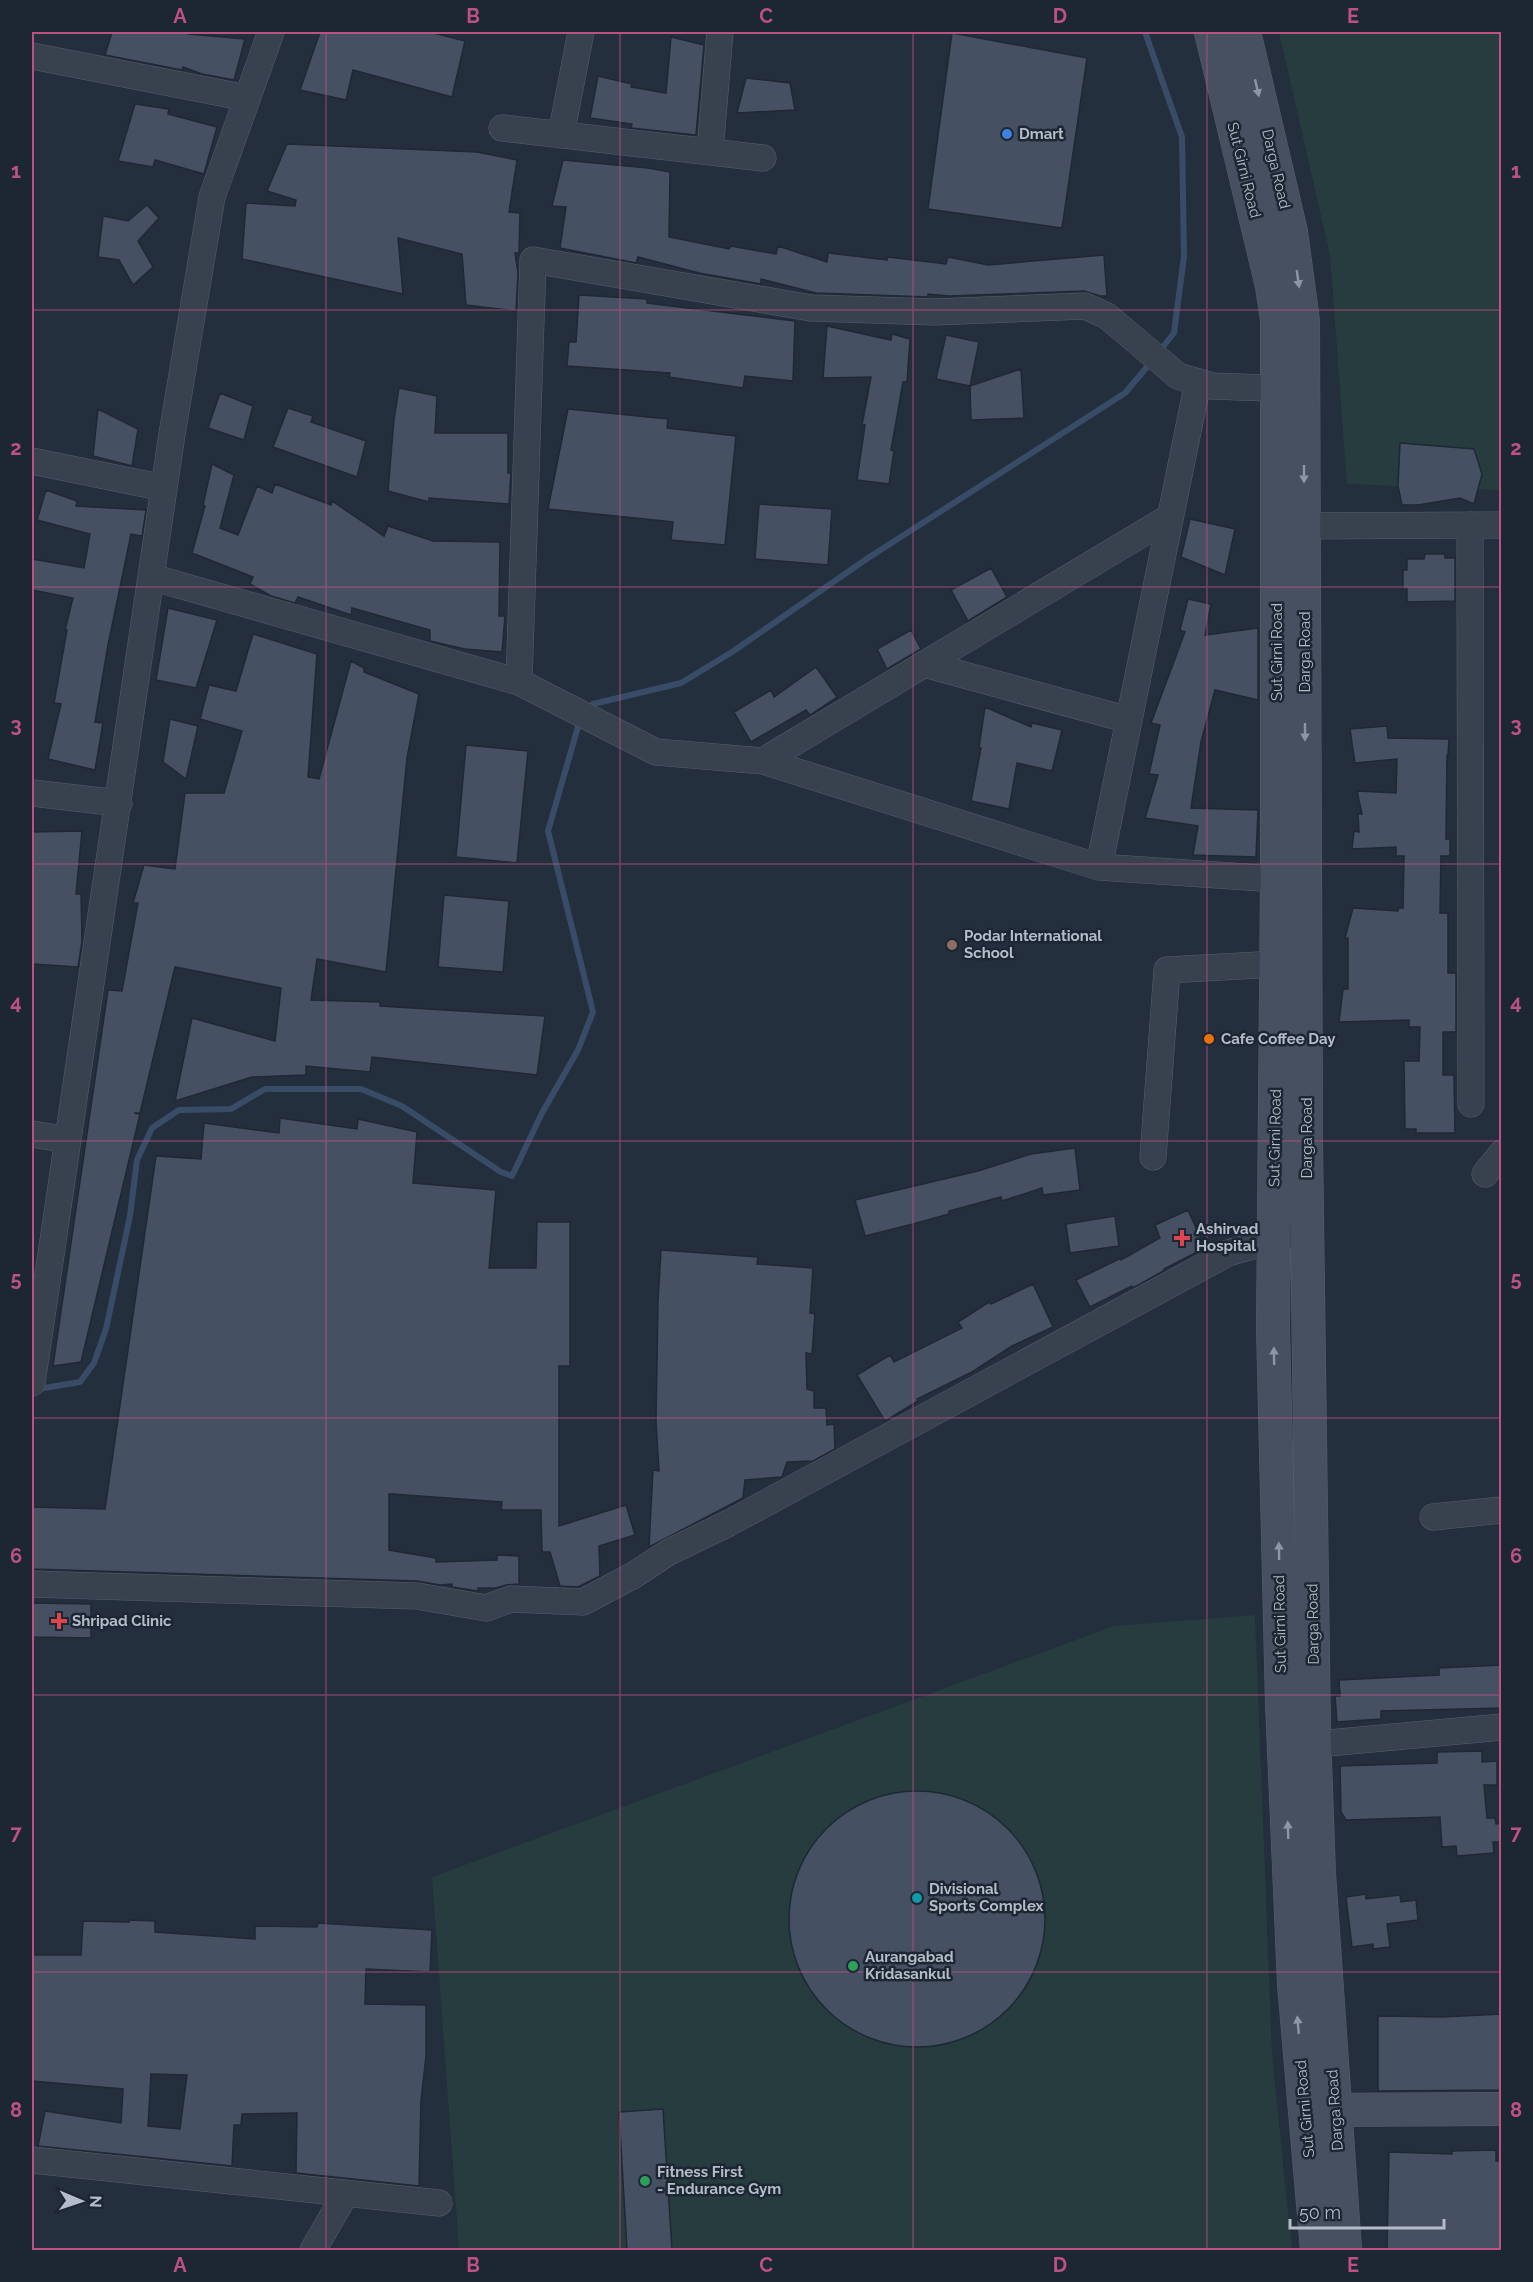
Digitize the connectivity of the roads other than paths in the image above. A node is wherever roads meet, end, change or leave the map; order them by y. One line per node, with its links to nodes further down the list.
1 (272, 32): 7 (street)
2 (581, 32): 9 (street)
3 (720, 32): 10 (street)
4 (1212, 32): 13 (main road, Sut Girni Road)
5 (1244, 32): 13 (main road, Darga Road, one-way to 13)
6 (32, 56): 7 (street)
7 (247, 98): 15 (street)
8 (502, 128): 9 (street)
9 (561, 135): 10 (street)
10 (710, 151): 11 (street)
11 (763, 158)
12 (1188, 379): 13 (street); 16 (street); 22 (street)
13 (1290, 388): 19 (main road, Darga Road)
14 (32, 461): 15 (street)
15 (164, 488): 20 (street)
16 (1170, 517): 21 (street); 23 (street)
17 (1470, 525): 18 (street); 19 (street); 30 (street)
18 (1502, 525)
19 (1290, 526): 28 (main road, Sut Girni Road); 36 (main road, Darga Road, one-way to 36)
20 (151, 577): 22 (street); 26 (street)
21 (924, 664): 23 (street); 24 (street)
22 (519, 682): 24 (street)
23 (1129, 720): 27 (street)
24 (763, 761): 27 (street)
25 (32, 793): 26 (street)
26 (119, 803): 32 (street)
27 (1099, 867): 28 (street)
28 (1277, 879): 29 (main road, Sut Girni Road)
29 (1276, 964): 34 (street); 37 (main road, Sut Girni Road)
30 (1471, 1104)
31 (32, 1134): 32 (street)
32 (68, 1140): 38 (street)
33 (1502, 1153): 35 (street)
34 (1153, 1157)
35 (1485, 1174)
36 (1307, 1231): 37 (street); 44 (main road, Darga Road)
37 (1274, 1240): 42 (street); 44 (main road, Sut Girni Road, one-way to 37)
38 (41, 1261): 39 (street)
39 (33, 1372)
40 (1502, 1510): 41 (street)
41 (1433, 1517)
42 (32, 1584)
43 (1502, 1727): 44 (street)
44 (1299, 1745): 46 (main road, Darga Road)
45 (1502, 2109): 46 (main road)
46 (1320, 2110): 51 (main road, Sut Girni Road); 52 (main road, Darga Road)
47 (32, 2160): 48 (street)
48 (346, 2193): 49 (street); 50 (street)
49 (439, 2203)
50 (313, 2250)
51 (1317, 2250)
52 (1345, 2250)

